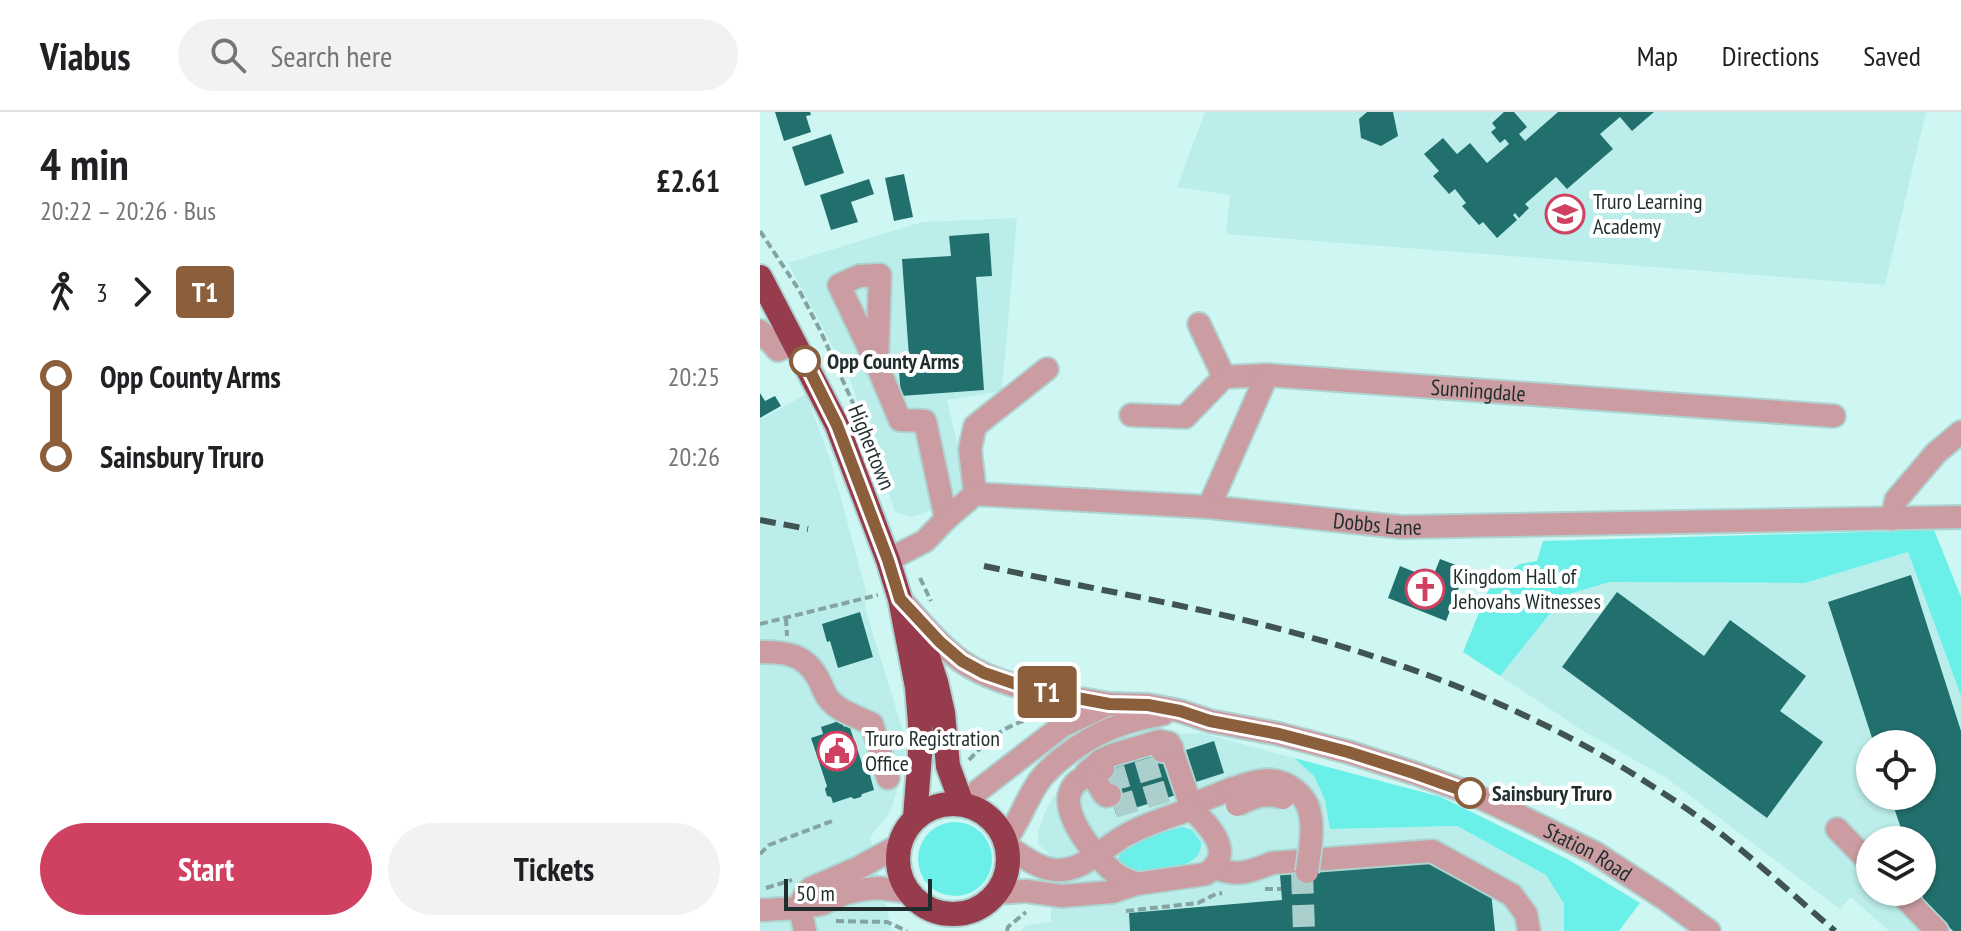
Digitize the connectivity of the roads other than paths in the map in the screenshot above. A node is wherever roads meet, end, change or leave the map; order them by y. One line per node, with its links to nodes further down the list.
1 (760, 277): 4 (highway, Highertown)
2 (1199, 324): 8 (street)
3 (760, 331): 4 (street)
4 (795, 343): 17 (highway, Highertown)
5 (877, 365): 15 (street)
6 (1047, 369): 12 (street)
7 (1267, 375): 8 (street, Sunningdale); 10 (street, Sunningdale); 13 (street)
8 (1224, 377): 9 (street)
9 (1131, 415)
10 (1834, 416)
11 (1961, 432): 16 (street)
12 (975, 494): 13 (street, Dobbs Lane); 15 (street)
13 (1209, 507): 16 (street, Dobbs Lane)
14 (1961, 517): 16 (street, Dobbs Lane)
15 (946, 519): 17 (street)
16 (1892, 519)
17 (888, 560): 18 (highway, Highertown)
18 (898, 595): 20 (street); 25 (highway, Highertown); 26 (highway, Highertown)
19 (760, 652): 23 (street)
20 (1109, 704): 21 (street, Station Road); 25 (street, Station Road)
21 (1180, 711): 29 (street, Station Road); 44 (street, Station Road)
22 (1176, 776): 24 (street); 27 (street); 32 (street); 32 (street)
23 (888, 778)
24 (1234, 797): 27 (street); 34 (street, bridge)
25 (961, 798): 26 (highway); 29 (highway)
26 (915, 818): 30 (highway)
27 (1211, 828): 33 (street)
28 (1837, 829): 31 (street)
29 (1006, 843): 32 (street); 36 (highway)
30 (900, 845): 38 (street); 40 (highway)
31 (1856, 849)
32 (1095, 855): 35 (street)
33 (1215, 868): 35 (street); 43 (street)
34 (1302, 873)
35 (1136, 884): 36 (street)
36 (992, 898): 40 (highway); 42 (highway)
37 (1913, 906): 45 (street)
38 (800, 908): 39 (street); 40 (street); 41 (street)
39 (760, 910)
40 (923, 911)
41 (805, 931)
42 (982, 931)
43 (1529, 931)
44 (1709, 931)
45 (1937, 931)

